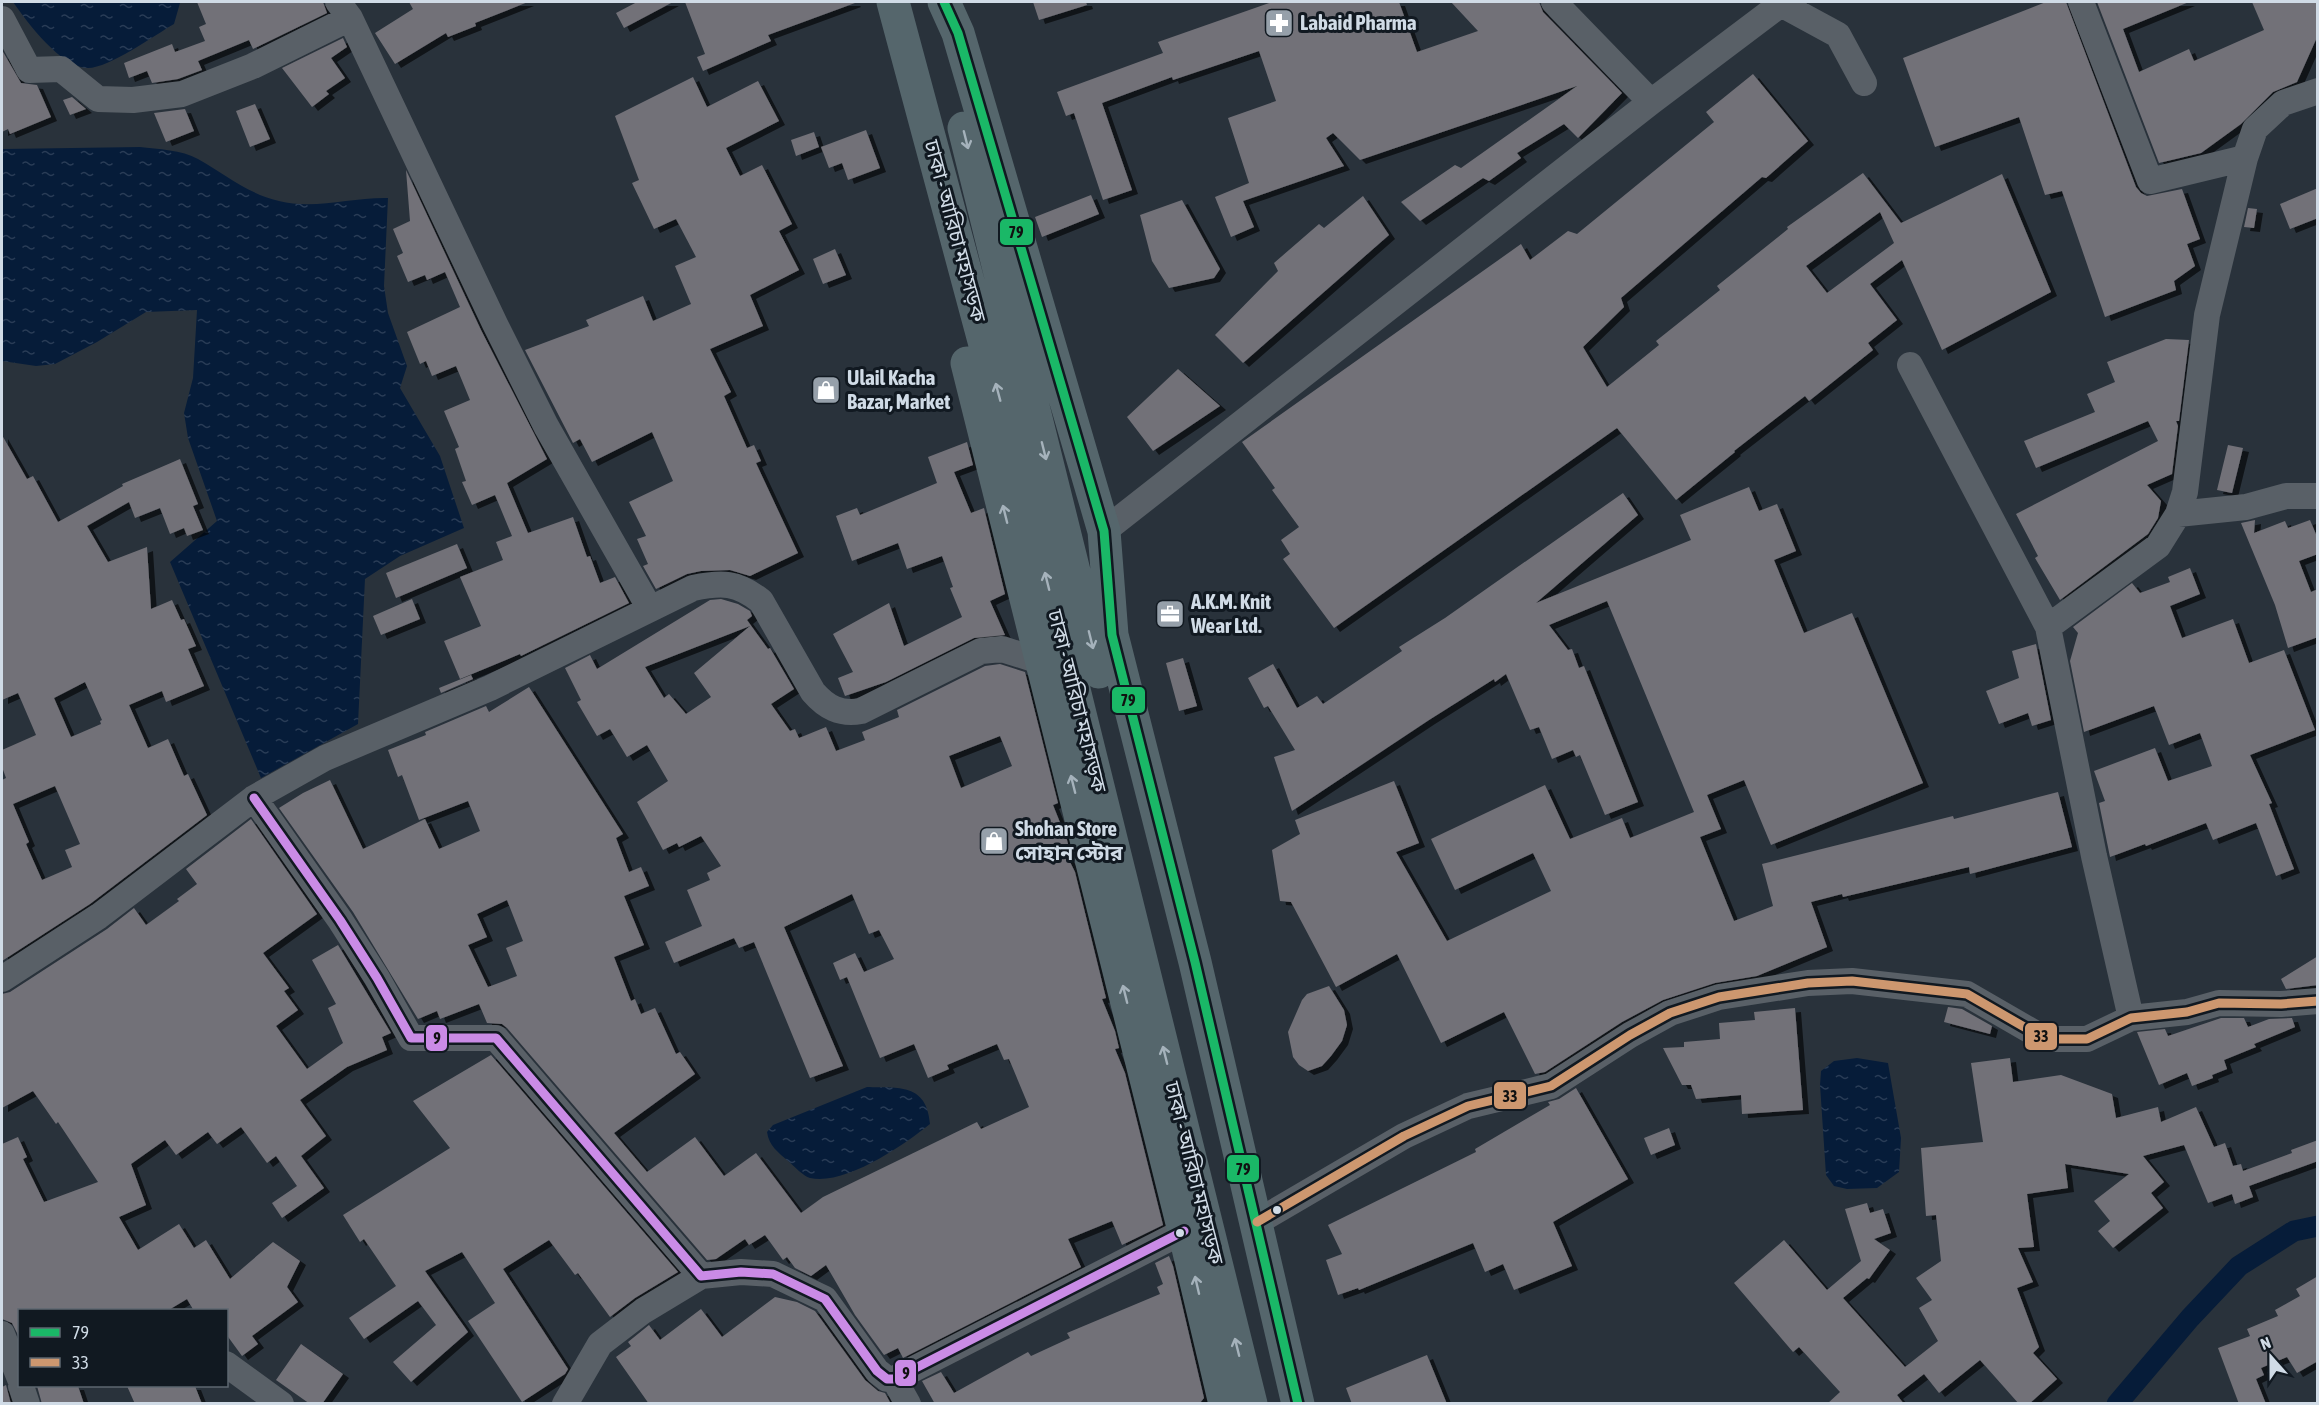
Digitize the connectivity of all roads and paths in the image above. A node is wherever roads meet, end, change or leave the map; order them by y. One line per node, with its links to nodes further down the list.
1 (932, 2): 38 (highway, ঢাকা - আরিচা মহাসড়ক, one-way to 38)
2 (944, 2): 16 (highway)
3 (1554, 2): 11 (street)
4 (1785, 2): 9 (street); 11 (street)
5 (2081, 2): 12 (street)
6 (893, 3): 19 (highway, one-way to 6); 37 (highway, ঢাকা - আরিচা মহাসড়ক, one-way to 6)
7 (344, 10): 8 (street); 17 (street)
8 (2, 19)
9 (1864, 83)
10 (2318, 91): 12 (street)
11 (1651, 102): 16 (street)
12 (2245, 158): 15 (street)
13 (1910, 365): 18 (street)
14 (2318, 496): 15 (street)
15 (2178, 514): 18 (street)
16 (1104, 531): 24 (highway)
17 (650, 609): 19 (street); 20 (street)
18 (2048, 627): 23 (street)
19 (1043, 662): 25 (highway, one-way to 19)
20 (254, 798): 21 (street); 26 (street)
21 (2, 980)
22 (2318, 1001): 23 (street)
23 (2131, 1018): 24 (street)
24 (1257, 1222): 39 (highway)
25 (1184, 1231): 30 (street); 36 (highway, one-way to 25)
26 (700, 1276): 30 (street); 34 (street)
27 (2, 1334): 29 (street)
28 (228, 1365): 33 (street)
29 (18, 1372)
30 (894, 1379): 35 (street)
31 (22, 1387): 32 (street)
32 (27, 1404)
33 (281, 1404)
34 (565, 1404)
35 (908, 1404)
36 (1225, 1404)
37 (1251, 1404)
38 (1277, 1404)
39 (1298, 1404)

